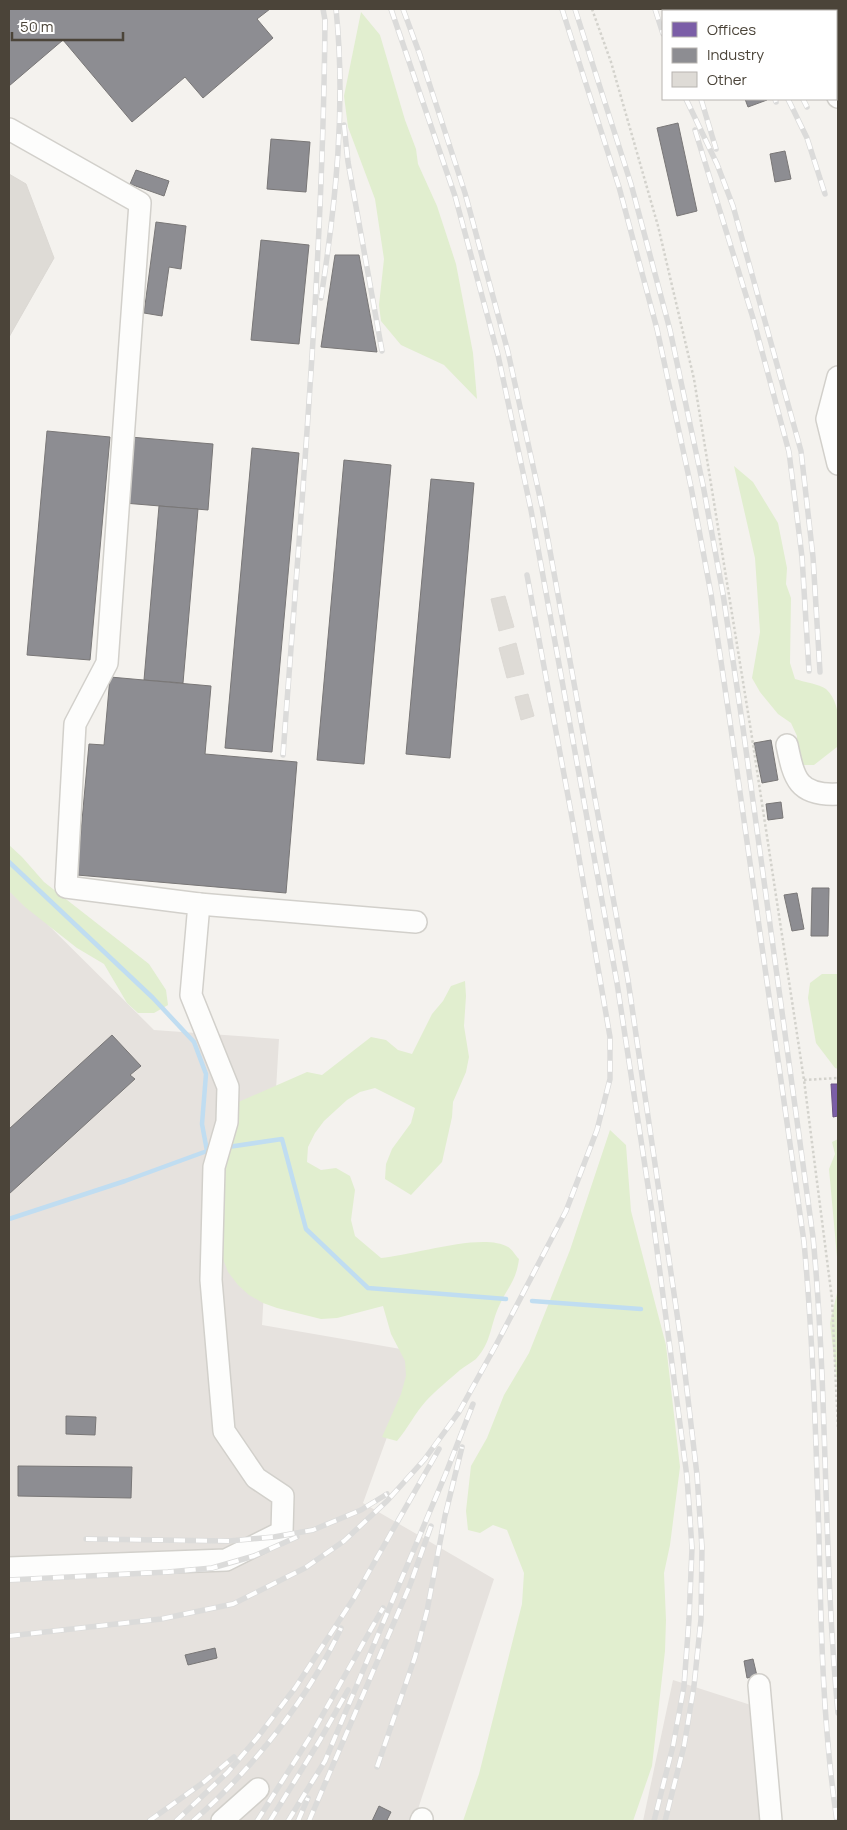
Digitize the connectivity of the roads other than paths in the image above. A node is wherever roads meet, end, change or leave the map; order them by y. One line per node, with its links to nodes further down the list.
1 (9, 129): 6 (street)
2 (838, 377): 3 (street)
3 (838, 464)
4 (787, 745): 5 (street)
5 (838, 794)
6 (200, 904): 7 (street); 8 (street)
7 (416, 922)
8 (9, 1568)
9 (759, 1685): 12 (street)
10 (258, 1789): 11 (street)
11 (222, 1821)
12 (770, 1821)

